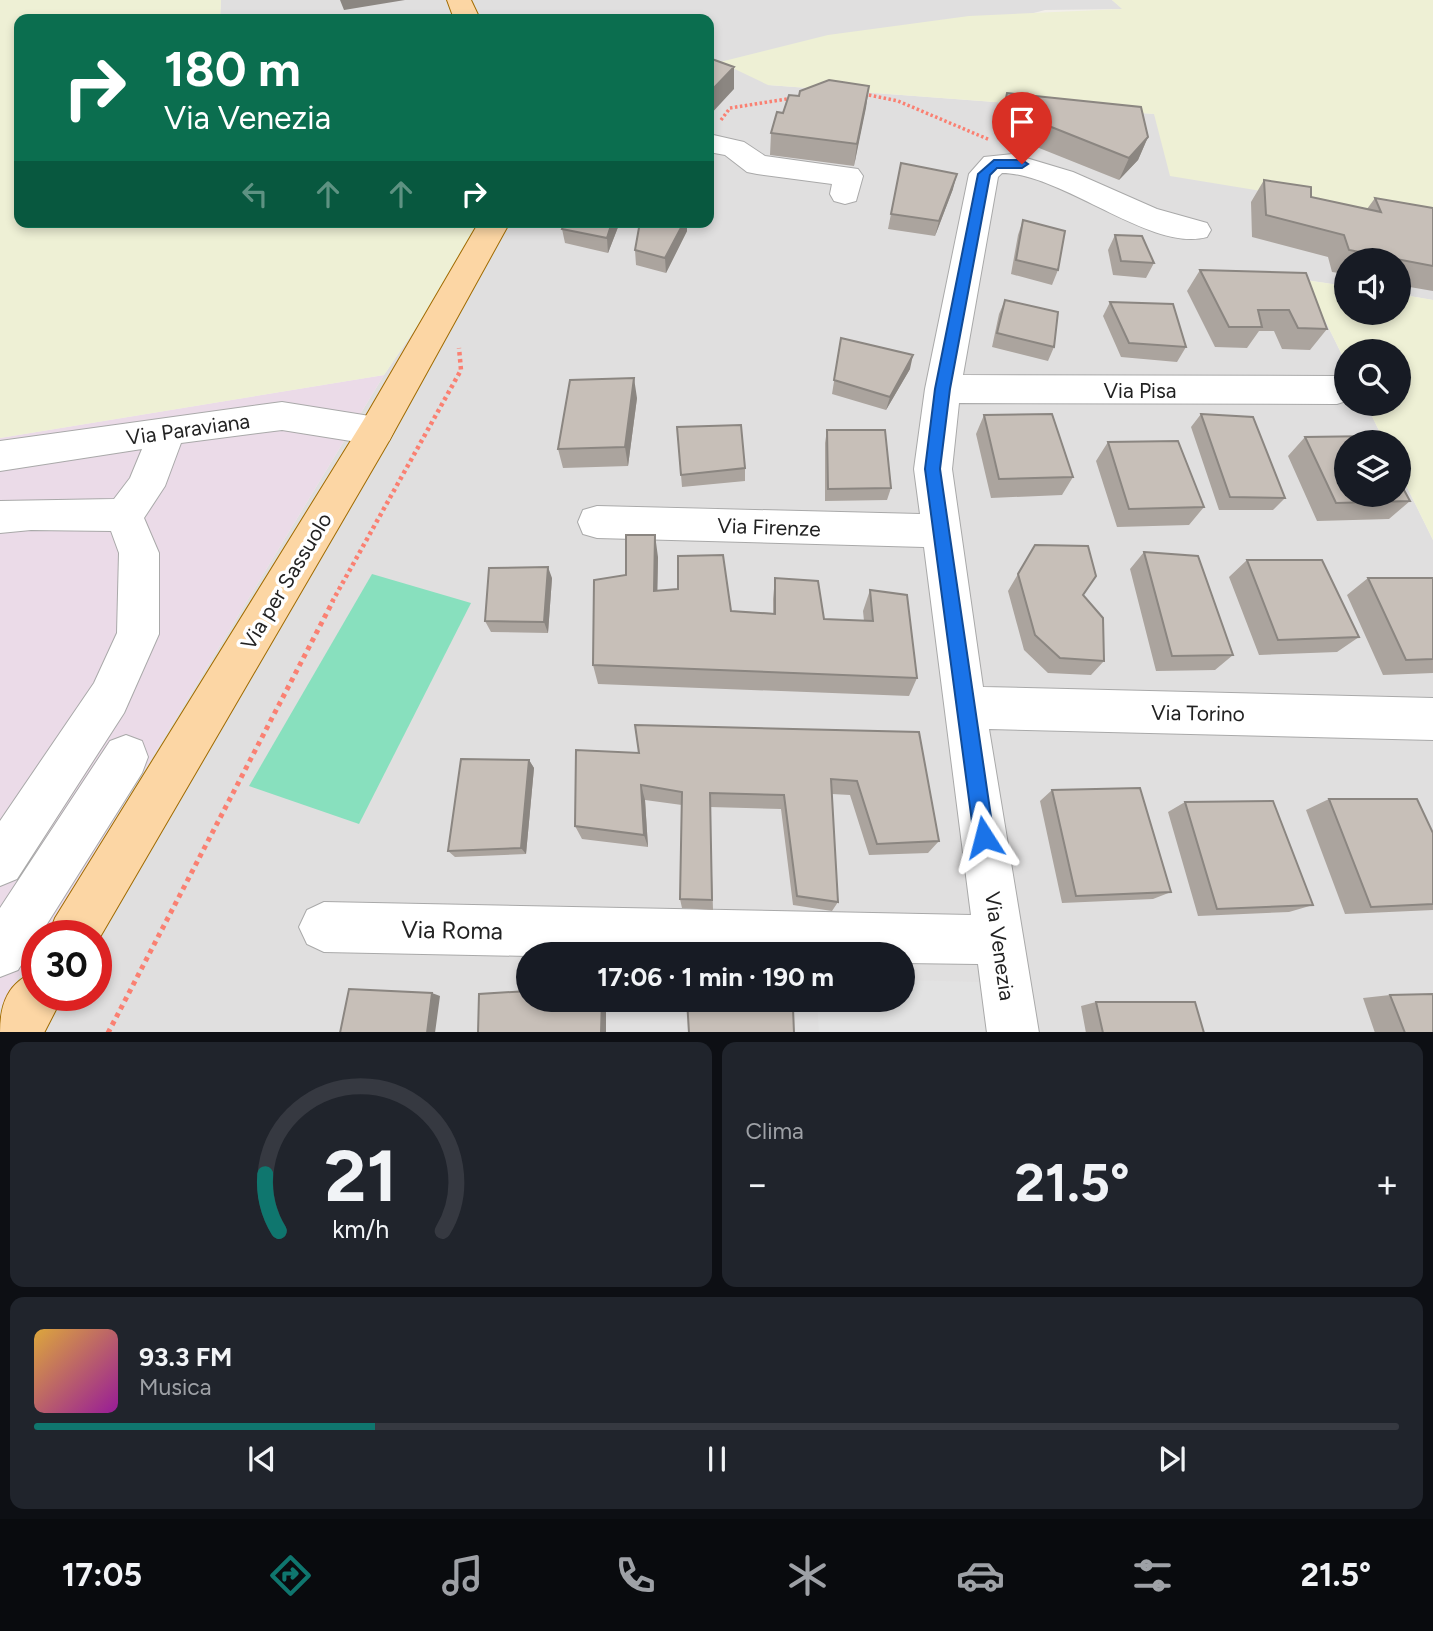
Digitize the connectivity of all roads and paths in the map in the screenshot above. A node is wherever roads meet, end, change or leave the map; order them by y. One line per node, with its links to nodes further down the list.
1 (858, 94): 5 (path)
2 (801, 97): 3 (path)
3 (714, 133)
4 (714, 137): 6 (street)
5 (994, 141)
6 (845, 194)
7 (492, 228): 13 (main road, Via per Sassuolo)
8 (1196, 230): 10 (street, Via Venezia)
9 (459, 342): 29 (path)
10 (943, 389): 11 (street, Via Pisa); 18 (street, Via Venezia)
11 (1334, 390)
12 (167, 431): 13 (street, Via Paraviana); 14 (street, Via Paraviana); 15 (street)
13 (376, 431): 23 (main road, Via per Sassuolo)
14 (0, 456)
15 (124, 515): 16 (street); 22 (street)
16 (0, 517)
17 (597, 522): 18 (street, Via Firenze)
18 (940, 531): 19 (street, Via Venezia)
19 (964, 708): 20 (street, Via Torino); 25 (street, Via Venezia)
20 (1433, 719)
21 (126, 757): 26 (street)
22 (0, 862)
23 (83, 920)
24 (324, 927): 25 (street, Via Roma)
25 (1000, 940): 30 (street, Via Venezia)
26 (0, 952)
27 (28, 1011): 28 (main road)
28 (15, 1032)
29 (108, 1032)
30 (1013, 1032)

